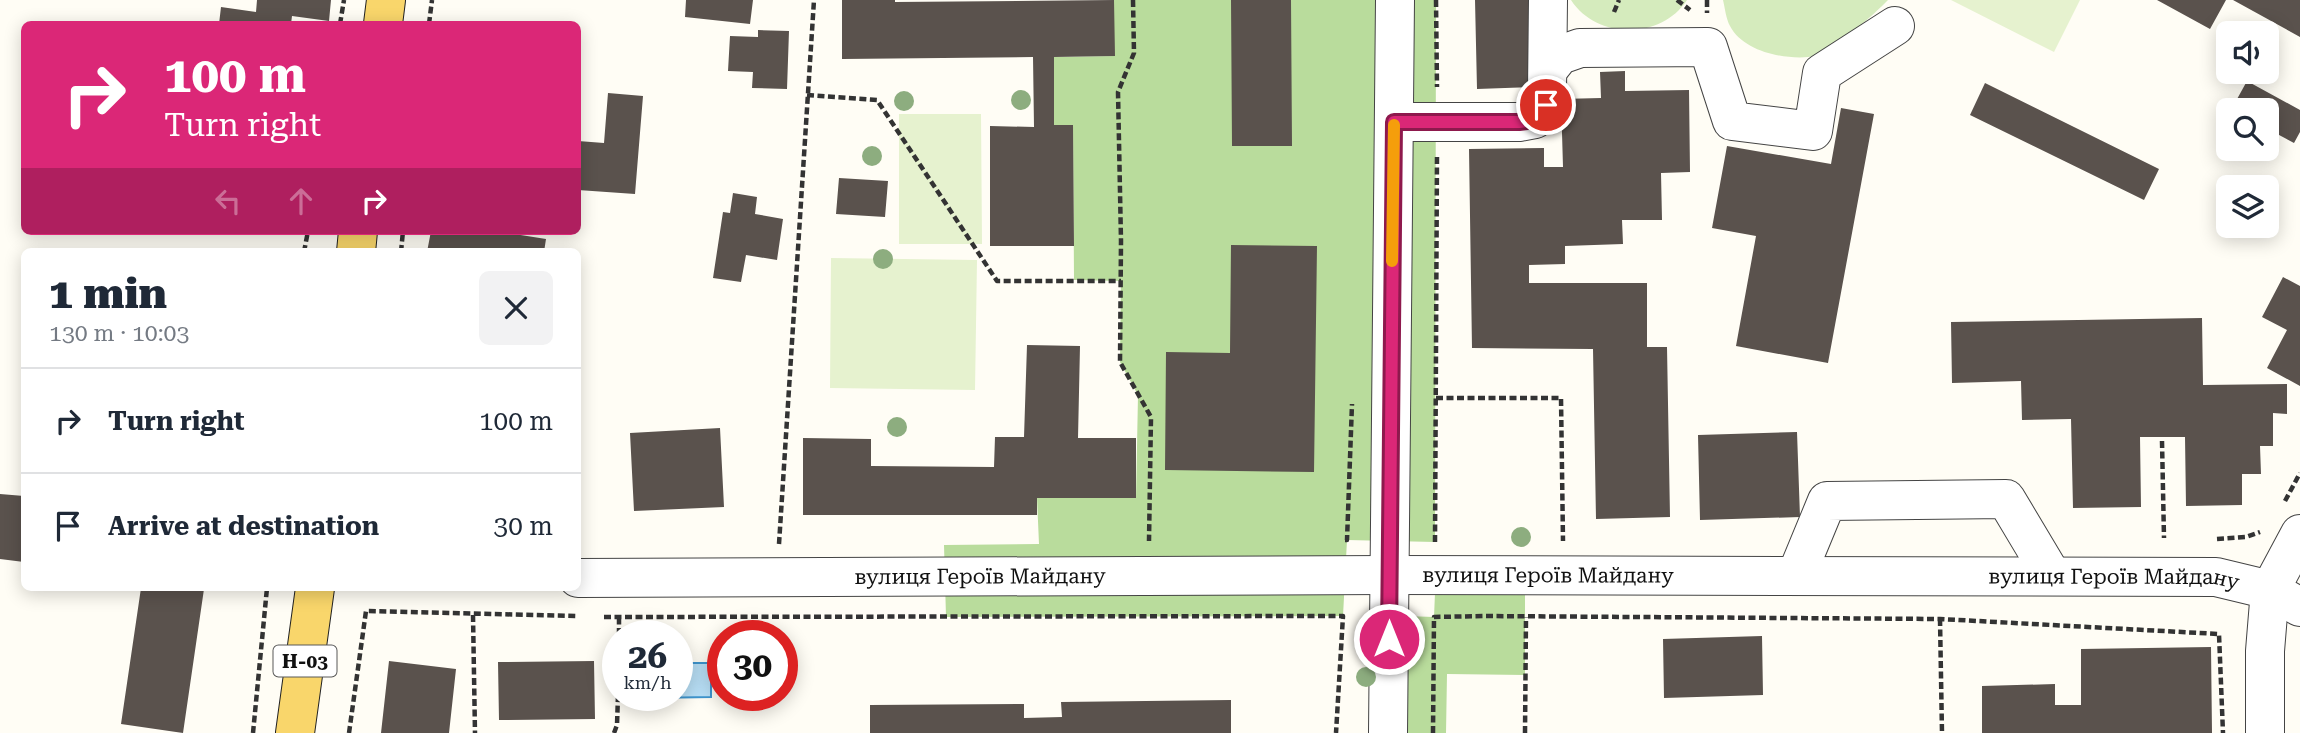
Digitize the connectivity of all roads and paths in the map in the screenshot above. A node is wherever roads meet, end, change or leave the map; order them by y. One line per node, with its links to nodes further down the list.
1 (344, 0): 9 (path)
2 (386, 0): 10 (main road)
3 (432, 0): 11 (path)
4 (814, 0): 14 (path)
5 (1133, 0): 17 (path)
6 (1395, 0): 15 (street)
7 (1436, 0): 16 (path)
8 (1548, 0): 13 (street)
9 (340, 21)
10 (383, 21)
11 (429, 21)
12 (1895, 26): 13 (street)
13 (1548, 70): 16 (street)
14 (807, 95): 17 (path); 25 (path)
15 (1394, 122): 16 (street); 26 (street)
16 (1437, 122): 18 (path)
17 (1121, 281): 24 (path)
18 (1436, 398): 22 (path); 23 (path)
19 (2162, 441): 21 (path)
20 (2300, 534): 32 (street)
21 (2164, 538)
22 (1563, 541)
23 (1435, 542)
24 (1149, 544)
25 (779, 545)
26 (1389, 575): 27 (street, вулиця Героїв Майдану); 29 (street, вулиця Героїв Майдану); 46 (street)
27 (1796, 576): 28 (street, вулиця Героїв Майдану); 28 (street)
28 (2052, 576): 32 (street, вулиця Героїв Майдану)
29 (581, 578)
30 (267, 591): 40 (path)
31 (315, 591): 41 (main road, Н-03)
32 (2285, 598): 51 (street)
33 (473, 614): 34 (path); 42 (path); 43 (path)
34 (579, 616)
35 (593, 617): 36 (path)
36 (619, 617): 45 (path)
37 (1526, 617): 38 (path); 47 (path); 48 (path)
38 (1940, 619): 49 (path); 50 (path)
39 (617, 711): 44 (path)
40 (253, 733)
41 (295, 733)
42 (349, 733)
43 (475, 733)
44 (614, 733)
45 (1336, 733)
46 (1388, 733)
47 (1433, 733)
48 (1525, 733)
49 (1942, 733)
50 (2223, 733)
51 (2265, 733)

